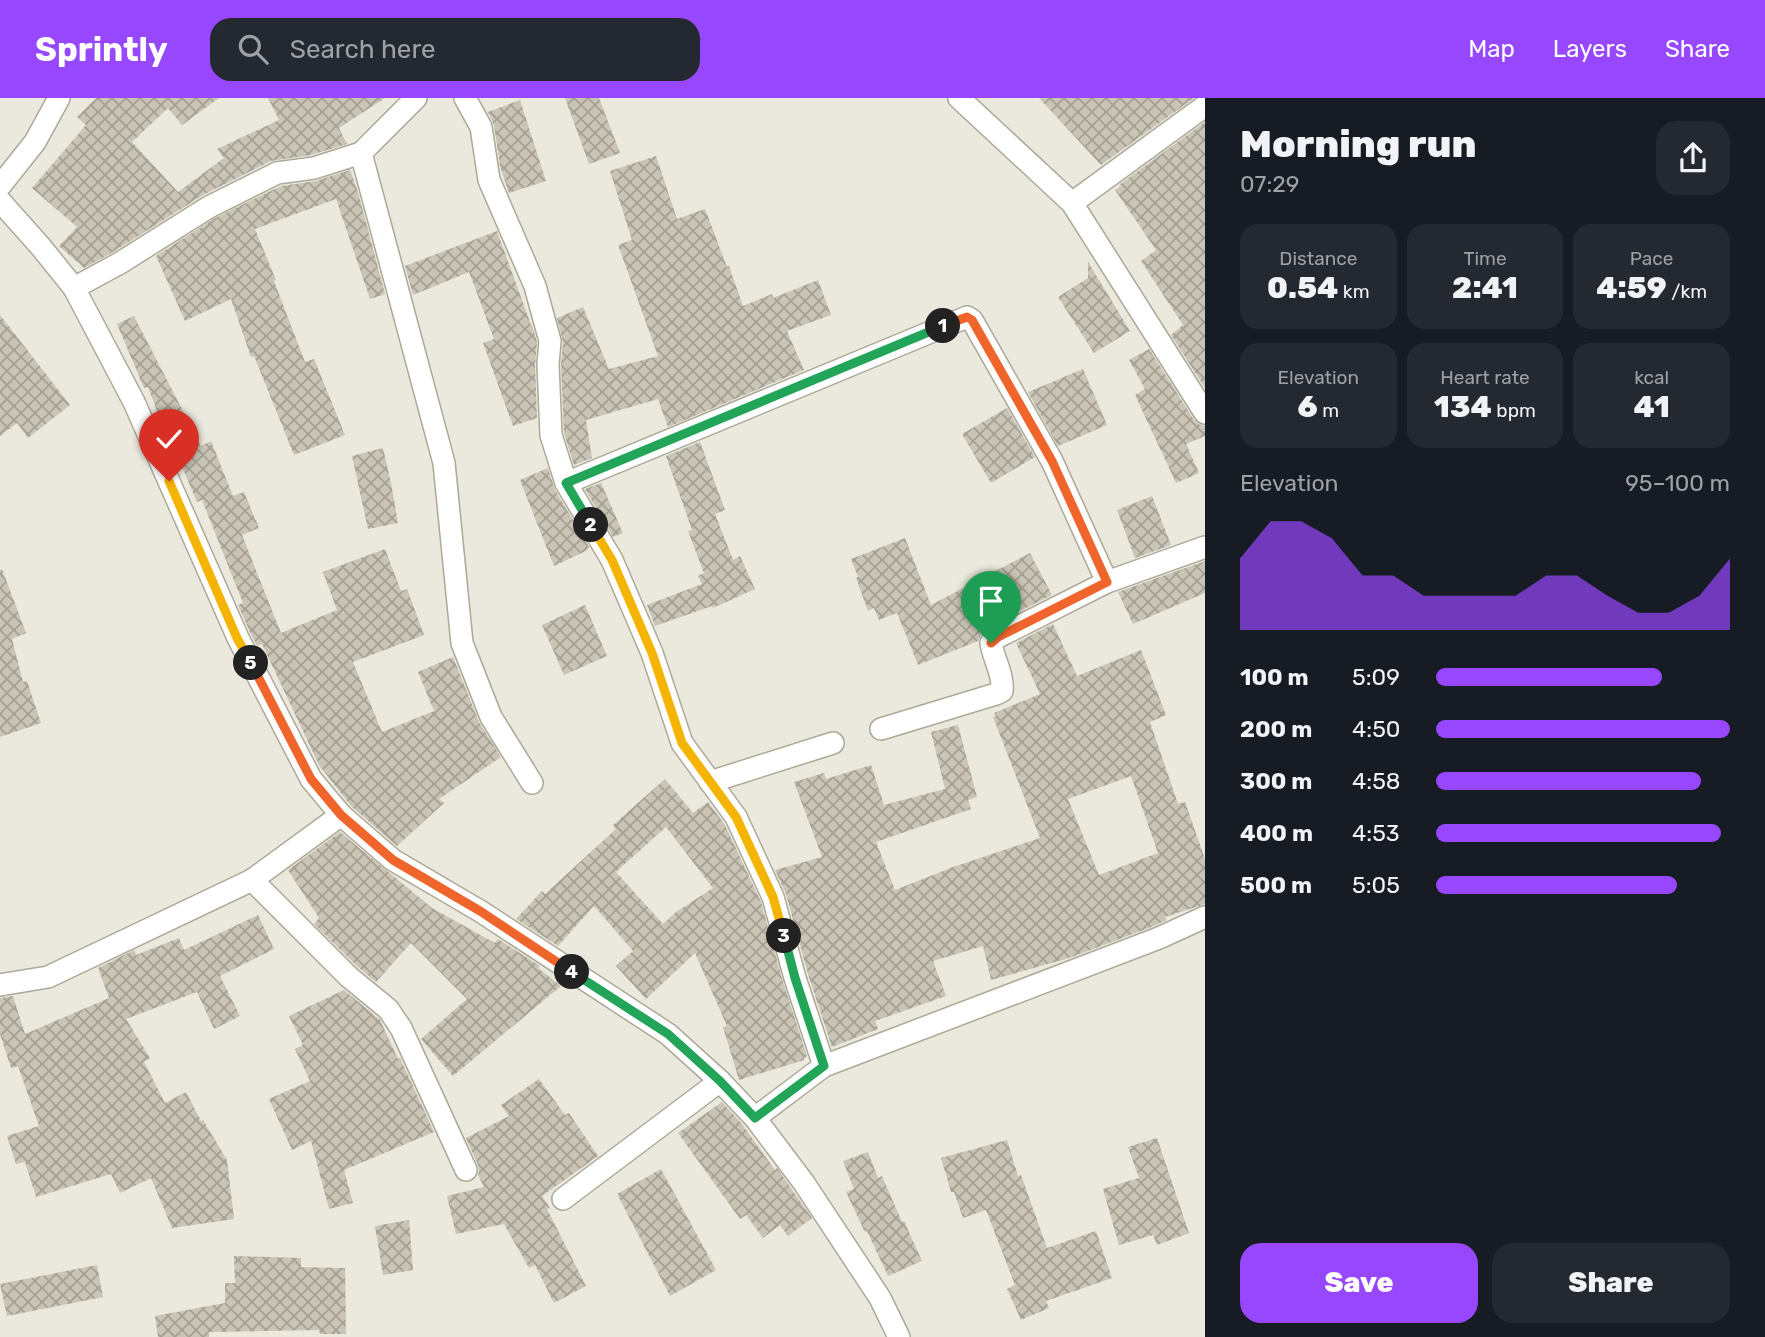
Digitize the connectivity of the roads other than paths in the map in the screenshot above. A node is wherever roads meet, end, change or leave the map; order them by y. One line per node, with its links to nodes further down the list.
1 (59, 98): 7 (street)
2 (416, 98): 6 (street)
3 (465, 98): 12 (street)
4 (959, 98): 9 (street)
5 (1205, 106): 9 (street)
6 (361, 153): 10 (street); 18 (street)
7 (0, 186)
8 (0, 201): 10 (street)
9 (1072, 203): 11 (street)
10 (74, 288): 19 (street)
11 (1205, 413)
12 (566, 483): 14 (street); 17 (street)
13 (1205, 547): 14 (street)
14 (1107, 582): 15 (street)
15 (881, 729)
16 (834, 743): 17 (street)
17 (710, 782): 23 (street)
18 (531, 783)
19 (341, 815): 20 (street); 24 (street)
20 (252, 880): 22 (street); 26 (street)
21 (1205, 917): 23 (street)
22 (0, 985)
23 (824, 1066): 25 (street)
24 (720, 1081): 25 (street); 27 (street)
25 (755, 1118): 28 (street)
26 (466, 1170)
27 (563, 1199)
28 (899, 1337)

